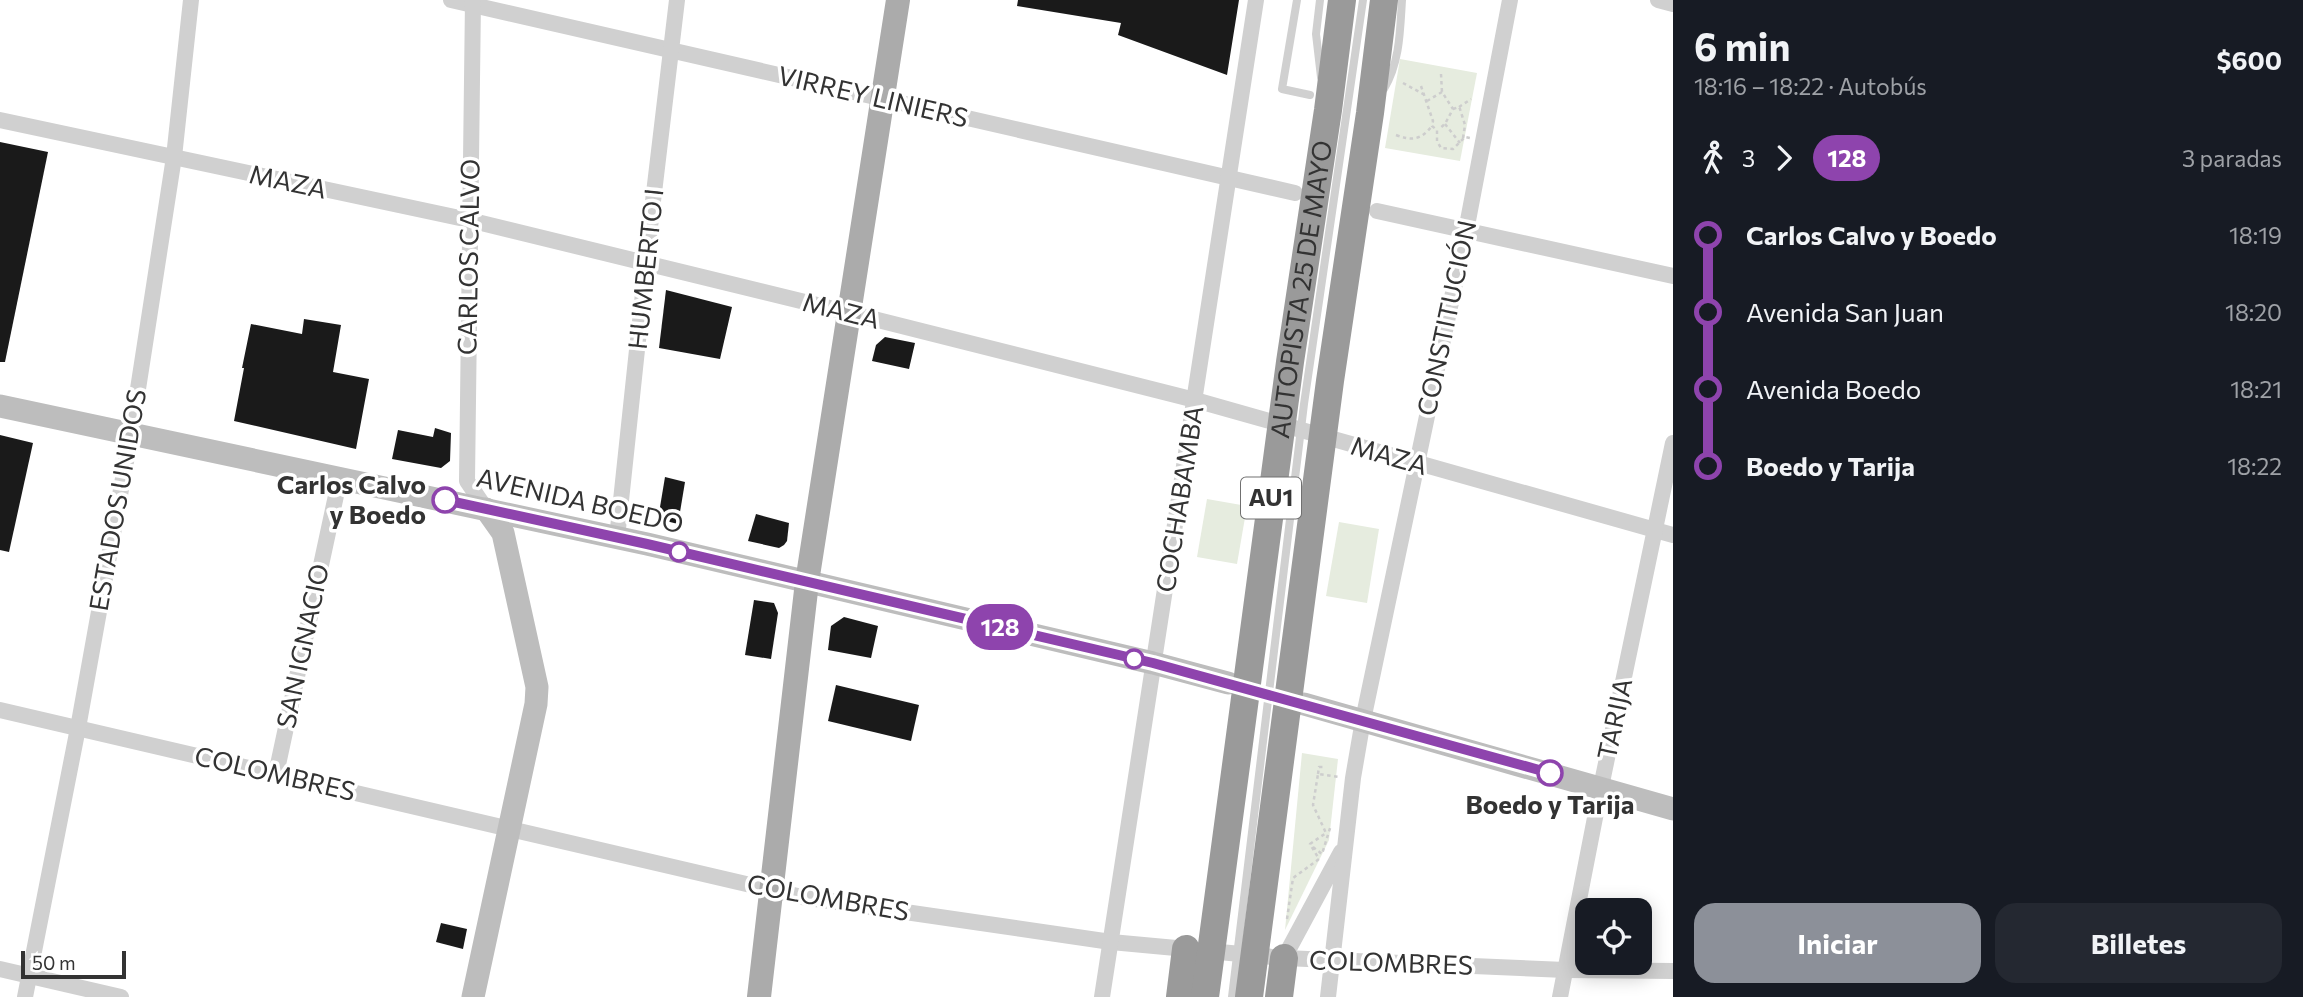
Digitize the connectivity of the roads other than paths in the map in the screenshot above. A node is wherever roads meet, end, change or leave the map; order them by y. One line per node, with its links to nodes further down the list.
1 (191, 0): 21 (street, ESTADOS UNIDOS)
2 (451, 0): 14 (street, VIRREY LINIERS)
3 (677, 0): 16 (street, HUMBERTO I)
4 (898, 0): 17 (main road)
5 (1256, 0): 22 (street, COCHABAMBA)
6 (1297, 0): 18 (lane)
7 (1320, 0): 18 (lane)
8 (1342, 0): 18 (highway, AUTOPISTA 25 DE MAYO / AU1)
9 (1363, 0): 68 (lane)
10 (1384, 0): 19 (highway, AUTOPISTA 25 DE MAYO / AU1)
11 (1402, 0): 19 (lane)
12 (1510, 0): 26 (street, CONSTITUCIÓN)
13 (1658, 0): 15 (street)
14 (473, 3): 16 (street, VIRREY LINIERS); 25 (street, CARLOS CALVO)
15 (1673, 4)
16 (670, 49): 17 (street, VIRREY LINIERS); 27 (street, HUMBERTO I)
17 (883, 99): 22 (street, VIRREY LINIERS); 29 (main road)
18 (1319, 102): 67 (highway, AUTOPISTA 25 DE MAYO / AU1)
19 (1370, 113): 69 (highway, AUTOPISTA 25 DE MAYO / AU1)
20 (0, 120): 21 (street, MAZA)
21 (174, 157): 25 (street, MAZA); 32 (street, ESTADOS UNIDOS)
22 (1229, 178): 23 (street, VIRREY LINIERS); 30 (street, COCHABAMBA)
23 (1295, 193)
24 (1377, 211): 26 (street)
25 (469, 220): 27 (street, MAZA); 36 (street, CARLOS CALVO)
26 (1466, 230): 28 (street); 34 (street, CONSTITUCIÓN)
27 (647, 265): 29 (street, MAZA); 39 (street, HUMBERTO I)
28 (1673, 276)
29 (850, 313): 30 (street, MAZA); 40 (main road)
30 (1195, 400): 34 (street, MAZA); 41 (street, COCHABAMBA)
31 (0, 406): 32 (main road, AVENIDA BOEDO)
32 (131, 434): 35 (main road, AVENIDA BOEDO); 46 (street, ESTADOS UNIDOS)
33 (1673, 443): 37 (street, TARIJA)
34 (1416, 464): 37 (street, MAZA); 45 (street, CONSTITUCIÓN)
35 (340, 477): 36 (main road, AVENIDA BOEDO); 47 (street, SAN IGNACIO)
36 (486, 509): 39 (main road, AVENIDA BOEDO); 50 (main road)
37 (1654, 530): 38 (street, MAZA); 48 (street, TARIJA)
38 (1673, 535)
39 (617, 538): 40 (main road, AVENIDA BOEDO)
40 (807, 582): 41 (main road, AVENIDA BOEDO); 52 (main road)
41 (1153, 663): 42 (main road, AVENIDA BOEDO); 53 (street, COCHABAMBA)
42 (1228, 683)
43 (1304, 704): 45 (main road)
44 (0, 710): 46 (street, COLOMBRES)
45 (1363, 720): 48 (main road); 51 (street, CONSTITUCIÓN)
46 (78, 727): 47 (street, COLOMBRES); 60 (street, ESTADOS UNIDOS)
47 (276, 774): 50 (street, COLOMBRES)
48 (1601, 787): 49 (main road); 58 (street, TARIJA)
49 (1673, 809)
50 (509, 828): 52 (street, COLOMBRES); 63 (main road)
51 (1346, 842): 55 (street, CONSTITUCIÓN); 56 (street, CONSTITUCIÓN)
52 (771, 890): 53 (street, COLOMBRES); 64 (main road)
53 (1111, 942): 54 (street, COLOMBRES); 65 (street, COCHABAMBA)
54 (1186, 949): 55 (street, COLOMBRES); 66 (highway)
55 (1284, 958): 56 (street, COLOMBRES); 70 (highway)
56 (1332, 961): 58 (street, COLOMBRES); 71 (street, CONSTITUCIÓN)
57 (0, 969): 60 (street)
58 (1565, 970): 59 (street, COLOMBRES); 72 (street, TARIJA)
59 (1673, 971)
60 (28, 975): 61 (street, ESTADOS UNIDOS); 62 (street)
61 (25, 997)
62 (121, 997)
63 (473, 997)
64 (759, 997)
65 (1102, 997)
66 (1180, 997)
67 (1205, 997)
68 (1232, 997)
69 (1249, 997)
70 (1279, 997)
71 (1328, 997)
72 (1560, 997)

